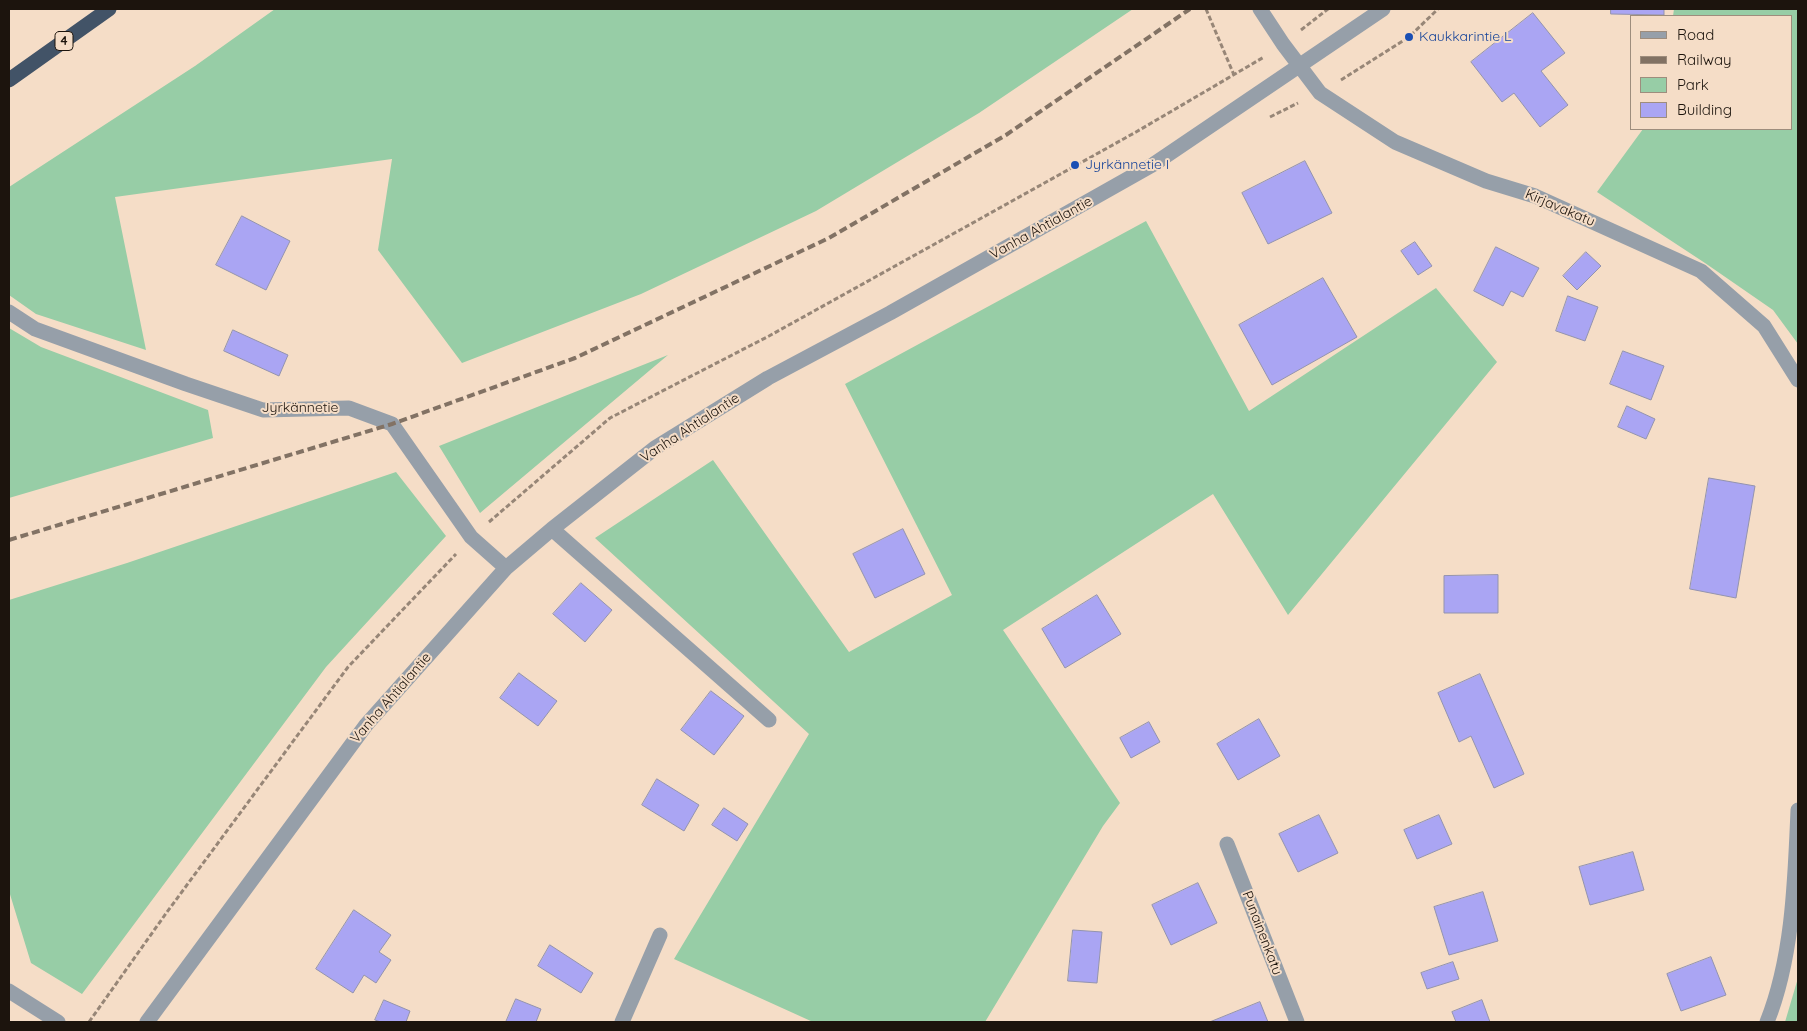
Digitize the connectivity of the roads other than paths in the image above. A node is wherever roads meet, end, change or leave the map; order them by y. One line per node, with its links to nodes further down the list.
1 (109, 9): 5 (highway, 4)
2 (1260, 9): 4 (street, Kirjavakatu)
3 (1383, 9): 4 (street, Vanha Ahtialantie)
4 (1300, 66): 7 (street, Kirjavakatu); 8 (street, Vanha Ahtialantie)
5 (9, 80)
6 (9, 312): 9 (street, Jyrkännetie)
7 (1798, 380)
8 (552, 529): 9 (street, Vanha Ahtialantie); 10 (street)
9 (506, 568): 16 (street, Vanha Ahtialantie)
10 (769, 720)
11 (1798, 810): 19 (street)
12 (1227, 844): 18 (street, Punainenkatu)
13 (660, 934): 17 (street)
14 (9, 992): 15 (street)
15 (58, 1022)
16 (147, 1022)
17 (622, 1022)
18 (1297, 1022)
19 (1766, 1022)

